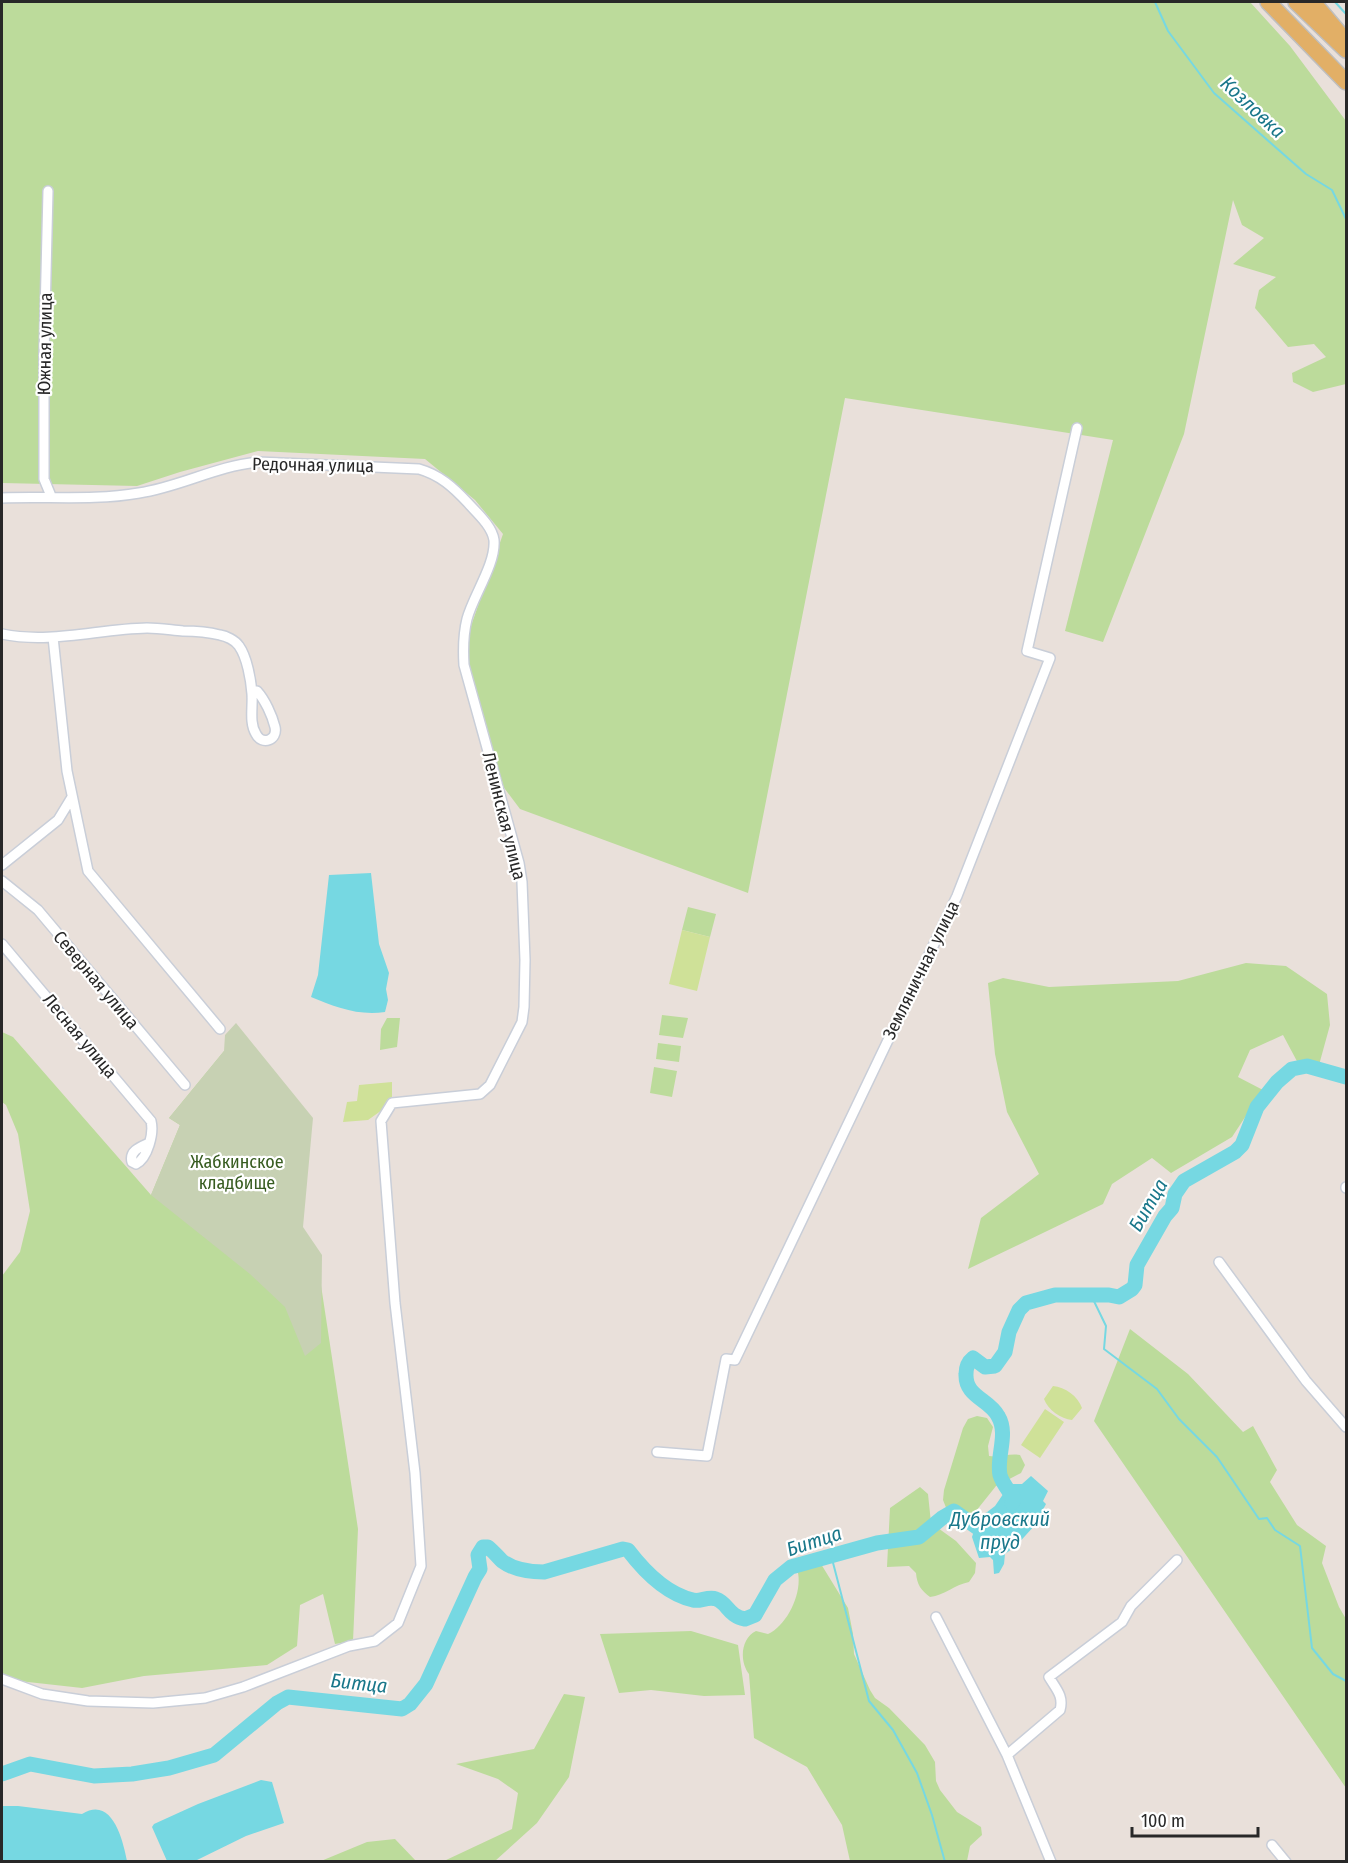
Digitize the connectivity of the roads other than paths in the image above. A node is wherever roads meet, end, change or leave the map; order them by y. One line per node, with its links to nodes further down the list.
1 (1268, 2): 6 (main road)
2 (1296, 2): 5 (main road)
3 (1313, 2): 4 (main road)
4 (1347, 42)
5 (1347, 50)
6 (1347, 81)
7 (48, 191): 9 (street, Южная улица)
8 (1077, 428): 26 (street, Земляничная улица)
9 (51, 496): 10 (street, Редочная улица); 11 (street, Редочная улица)
10 (2, 498)
11 (487, 570): 29 (street, Ленинская улица)
12 (2, 634): 13 (street)
13 (52, 637): 14 (street); 15 (street)
14 (252, 692): 14 (street)
15 (72, 796): 16 (street); 17 (street)
16 (60, 817): 17 (street); 18 (street)
17 (77, 818): 21 (street)
18 (2, 865)
19 (2, 881): 22 (street, Северная улица)
20 (2, 944): 23 (street, Лесная улица)
21 (220, 1029)
22 (185, 1085)
23 (148, 1143)
24 (1220, 1262): 25 (street)
25 (1344, 1420)
26 (657, 1452)
27 (1178, 1560): 30 (street)
28 (936, 1617): 30 (street)
29 (2, 1679)
30 (1006, 1755): 32 (street)
31 (1272, 1845): 33 (street)
32 (1051, 1862)
33 (1286, 1862)

